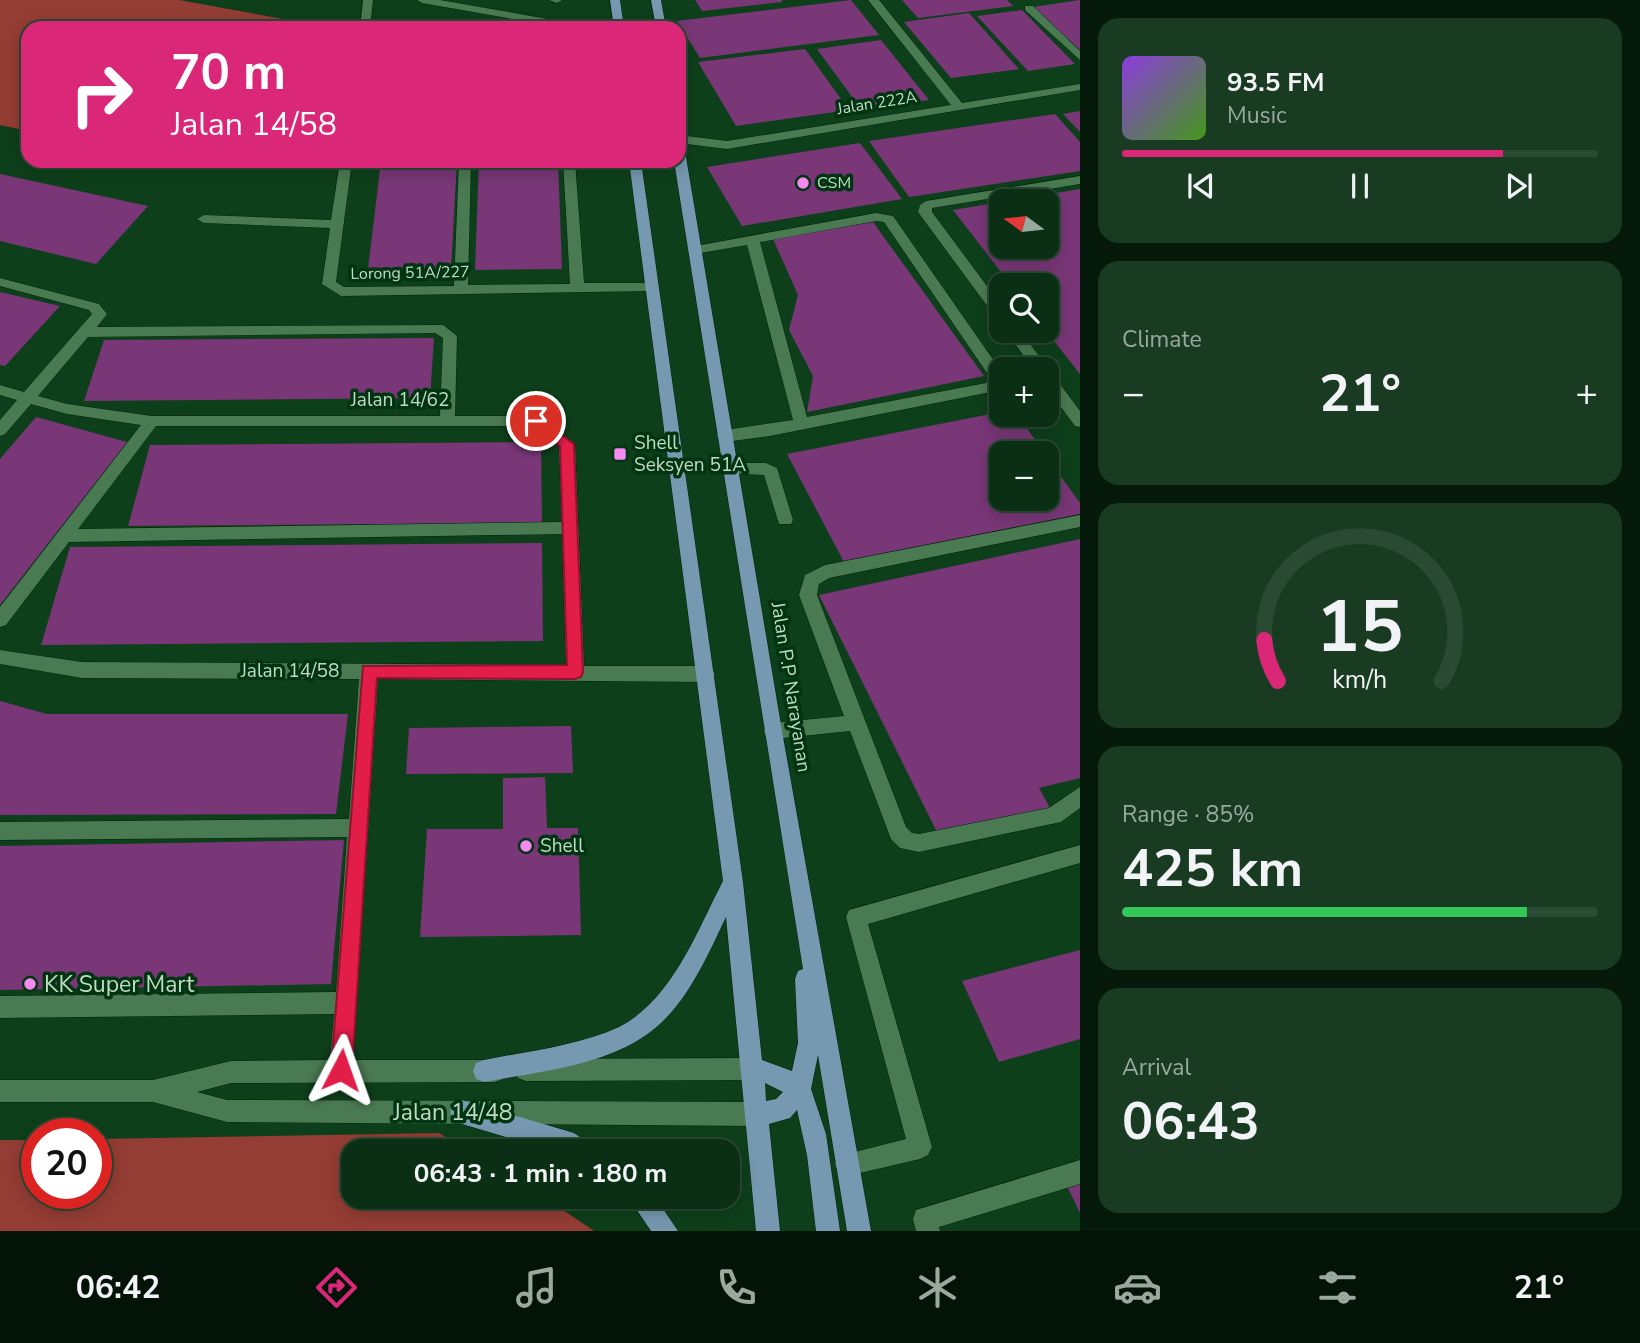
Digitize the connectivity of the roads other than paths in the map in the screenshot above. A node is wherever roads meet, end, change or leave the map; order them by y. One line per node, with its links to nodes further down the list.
1 (368, 0): 9 (street)
2 (422, 0): 8 (street)
3 (506, 0): 8 (street)
4 (615, 0): 11 (main road)
5 (656, 0): 12 (main road)
6 (873, 0): 15 (street)
7 (1029, 8): 13 (street)
8 (497, 13): 10 (street)
9 (366, 21)
10 (542, 21)
11 (617, 21)
12 (660, 21)
13 (1080, 57)
14 (1080, 87): 15 (street, Jalan 222A)
15 (958, 106): 16 (street, Jalan 222A)
16 (686, 140)
17 (345, 168): 24 (street, Lorong 51A/227)
18 (465, 168): 30 (street)
19 (569, 168): 29 (street)
20 (636, 168): 28 (main road)
21 (682, 168): 26 (main road, Jalan P.P Narayanan)
22 (1080, 180): 31 (street)
23 (204, 219): 24 (street)
24 (338, 224): 30 (street, Lorong 51A/227)
25 (752, 239): 26 (street); 39 (street); 39 (street)
26 (695, 250): 41 (main road, Jalan P.P Narayanan)
27 (0, 282): 32 (street)
28 (650, 287): 29 (street, Lorong 51A/227); 51 (main road)
29 (577, 288): 30 (street, Lorong 51A/227)
30 (461, 290)
31 (989, 298)
32 (91, 327): 35 (street); 37 (street)
33 (0, 390): 35 (street, Jalan 14/62)
34 (1059, 394): 38 (street)
35 (29, 398): 36 (street, Jalan 14/62); 40 (street)
36 (152, 421): 37 (street, Jalan 14/62); 46 (street)
37 (447, 421): 45 (street, Jalan 14/62)
38 (1080, 422)
39 (801, 423): 41 (street)
40 (0, 430)
41 (725, 436): 42 (main road, Jalan P.P Narayanan)
42 (731, 469): 43 (street); 53 (main road, Jalan P.P Narayanan)
43 (785, 520)
44 (1080, 522): 52 (street)
45 (570, 528): 46 (street); 50 (street, Jalan 14/62)
46 (62, 536): 47 (street)
47 (0, 620)
48 (0, 657): 49 (street, Jalan 14/58)
49 (369, 671): 50 (street, Jalan 14/58); 55 (street)
50 (575, 672): 51 (street, Jalan 14/58)
51 (706, 674): 58 (main road)
52 (854, 723): 53 (street); 54 (street)
53 (773, 731): 59 (main road, Jalan P.P Narayanan)
54 (1080, 796)
55 (359, 828): 56 (street); 60 (street)
56 (0, 831)
57 (1080, 854): 71 (street)
58 (733, 882): 62 (main road); 64 (main road)
59 (803, 902): 65 (main road); 71 (main road, Jalan P.P Narayanan)
60 (346, 1003): 61 (street); 63 (street)
61 (0, 1007)
62 (752, 1069): 64 (street, Jalan 14/48); 65 (main road); 69 (main road)
63 (341, 1070): 64 (street, Jalan 14/48); 67 (street, Jalan 14/48)
64 (484, 1071)
65 (799, 1090): 69 (main road); 76 (main road)
66 (0, 1091): 67 (street, Jalan 14/48)
67 (153, 1091): 68 (street, Jalan 14/48)
68 (462, 1112): 69 (street, Jalan 14/48); 70 (main road)
69 (756, 1114): 75 (main road)
70 (554, 1139)
71 (847, 1164): 77 (main road, Jalan P.P Narayanan)
72 (1080, 1172): 78 (street)
73 (649, 1209): 74 (main road)
74 (666, 1231)
75 (768, 1231)
76 (828, 1231)
77 (859, 1231)
78 (928, 1231)

